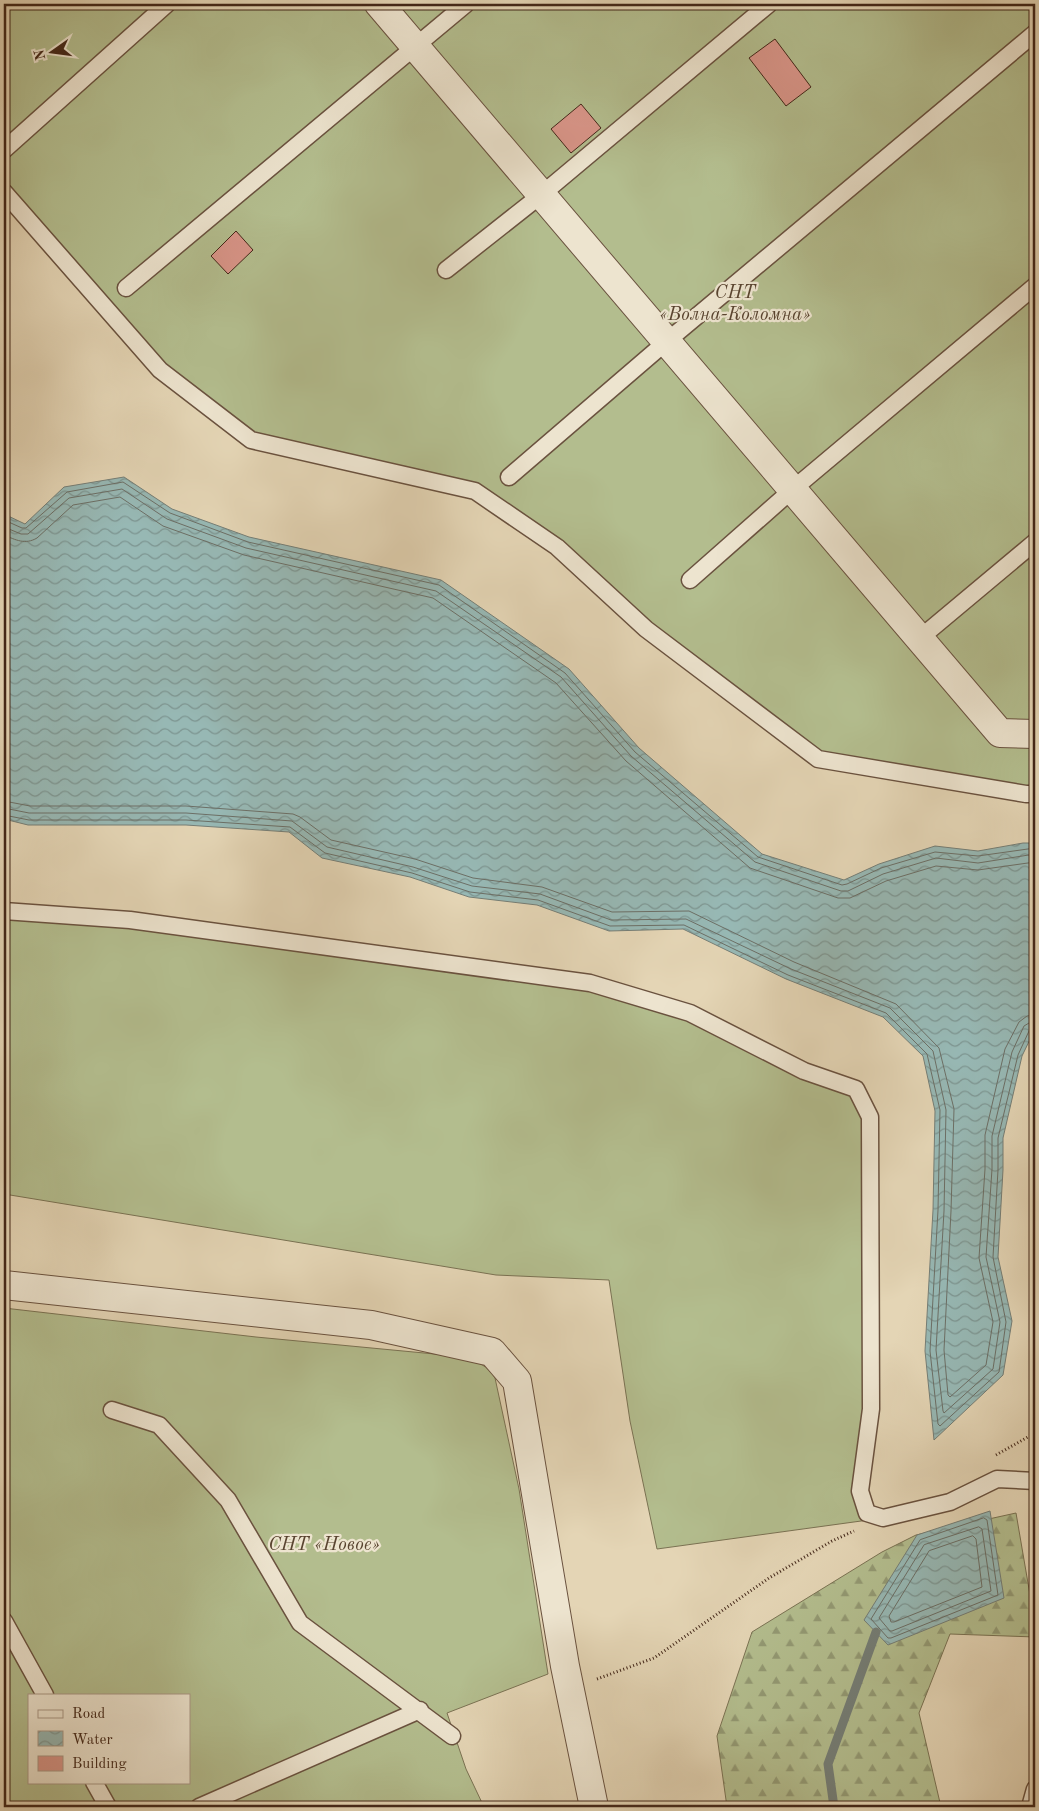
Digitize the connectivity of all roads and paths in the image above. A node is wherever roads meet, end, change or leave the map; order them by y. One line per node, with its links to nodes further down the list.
1 (167, 4): 7 (lane)
2 (379, 4): 6 (street)
3 (466, 4): 6 (lane)
4 (769, 4): 9 (lane)
5 (1035, 33): 13 (lane)
6 (415, 46): 9 (street); 12 (lane)
7 (4, 150)
8 (4, 192): 20 (lane)
9 (541, 195): 10 (lane); 13 (street)
10 (446, 270)
11 (1035, 286): 15 (lane)
12 (126, 288)
13 (666, 342): 14 (lane); 15 (street)
14 (509, 477)
15 (792, 490): 17 (lane); 18 (street)
16 (1035, 542): 18 (lane)
17 (690, 580)
18 (919, 639): 19 (street)
19 (1035, 734)
20 (1035, 794)
21 (4, 911): 27 (lane)
22 (4, 1285): 29 (street)
23 (112, 1410): 31 (lane)
24 (1035, 1433): 25 (path)
25 (993, 1457)
26 (1035, 1481): 27 (lane)
27 (883, 1518): 29 (path)
28 (4, 1621): 30 (lane)
29 (568, 1680): 37 (street)
30 (44, 1694)
31 (420, 1710): 32 (lane); 36 (lane)
32 (452, 1736)
33 (95, 1784): 35 (lane)
34 (1035, 1789): 38 (lane)
35 (108, 1807)
36 (199, 1807)
37 (594, 1807)
38 (1030, 1807)

